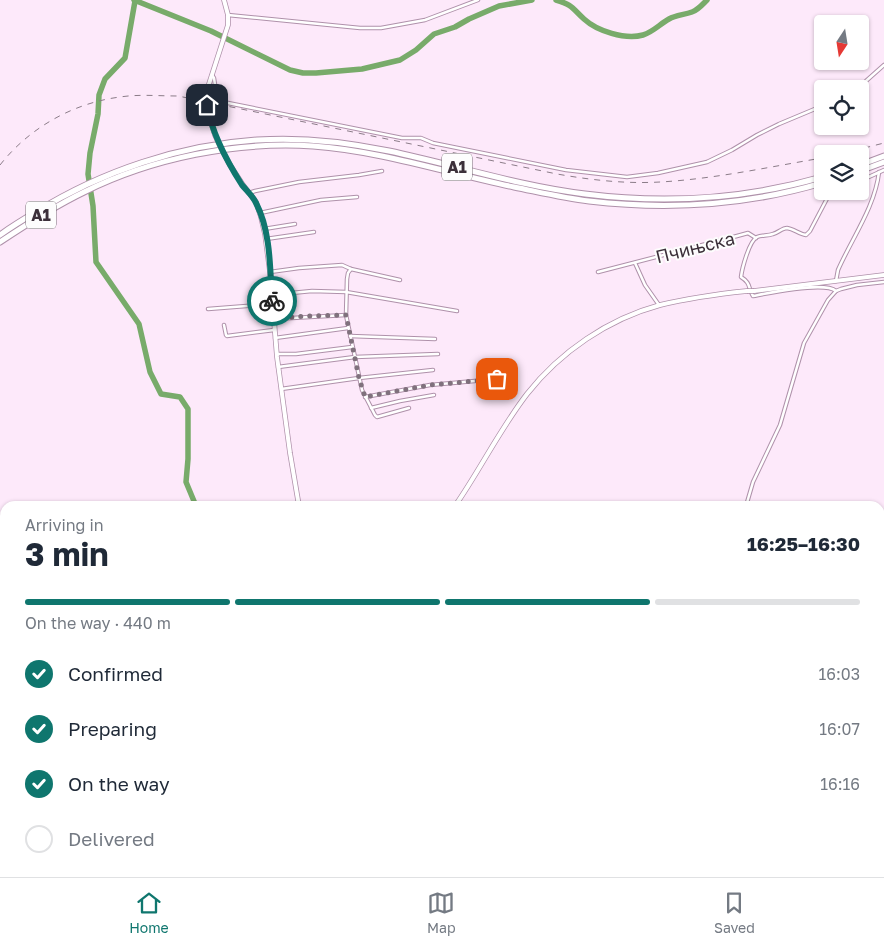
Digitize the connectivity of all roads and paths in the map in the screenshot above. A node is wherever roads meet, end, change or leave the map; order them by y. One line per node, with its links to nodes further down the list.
1 (224, 0): 3 (main road)
2 (478, 0): 3 (street)
3 (228, 16): 5 (main road)
4 (884, 65): 6 (street)
5 (212, 75): 7 (street); 20 (main road, bridge)
6 (867, 80)
7 (814, 109)
8 (884, 156): 9 (highway)
9 (869, 161)
10 (884, 162): 11 (highway)
11 (869, 168)
12 (884, 170): 14 (street)
13 (382, 171): 20 (street)
14 (879, 172): 15 (street); 37 (street)
15 (869, 177)
16 (814, 179): 17 (highway, A1)
17 (95, 183): 18 (highway, A1); 19 (highway, A1)
18 (814, 185)
19 (83, 189): 27 (highway, A1); 30 (highway, A1)
20 (249, 193): 23 (main road)
21 (357, 197): 23 (street)
22 (826, 200): 28 (street, Пчињска)
23 (260, 212): 25 (main road)
24 (295, 224): 25 (street)
25 (264, 230): 29 (main road)
26 (314, 232): 29 (street)
27 (0, 235)
28 (756, 238): 31 (street, Пчињска); 39 (street)
29 (266, 239): 33 (main road)
30 (0, 242)
31 (635, 263): 34 (street, Пчињска); 44 (street, Пчињска)
32 (351, 269): 33 (street); 36 (street); 41 (street)
33 (270, 272): 42 (main road)
34 (598, 272)
35 (884, 275): 37 (main road)
36 (400, 280)
37 (836, 281): 39 (main road)
38 (884, 282): 40 (street)
39 (751, 291): 40 (street); 44 (main road)
40 (836, 291): 70 (street)
41 (346, 292): 42 (street); 46 (street); 47 (street)
42 (272, 295): 43 (main road)
43 (272, 304): 45 (street); 48 (main road)
44 (659, 306): 69 (main road)
45 (208, 309)
46 (457, 311)
47 (346, 315): 48 (street); 50 (street)
48 (274, 319): 51 (main road)
49 (224, 325): 51 (street)
50 (348, 328): 52 (street); 53 (street)
51 (274, 330): 53 (main road)
52 (350, 336): 54 (street); 55 (street)
53 (275, 338): 56 (main road)
54 (435, 339)
55 (352, 346): 56 (street); 58 (street)
56 (276, 354): 59 (main road)
57 (438, 354): 58 (street)
58 (355, 357): 59 (street); 61 (street)
59 (278, 367): 63 (main road)
60 (433, 370): 61 (street)
61 (359, 378): 63 (street); 65 (street)
62 (497, 379): 65 (street)
63 (281, 389): 68 (main road)
64 (434, 395): 66 (street)
65 (365, 397): 66 (street)
66 (371, 408): 67 (street)
67 (409, 408)
68 (298, 501)
69 (458, 501)
70 (747, 501)
71 (669, 877): 72 (street)
72 (686, 877)

